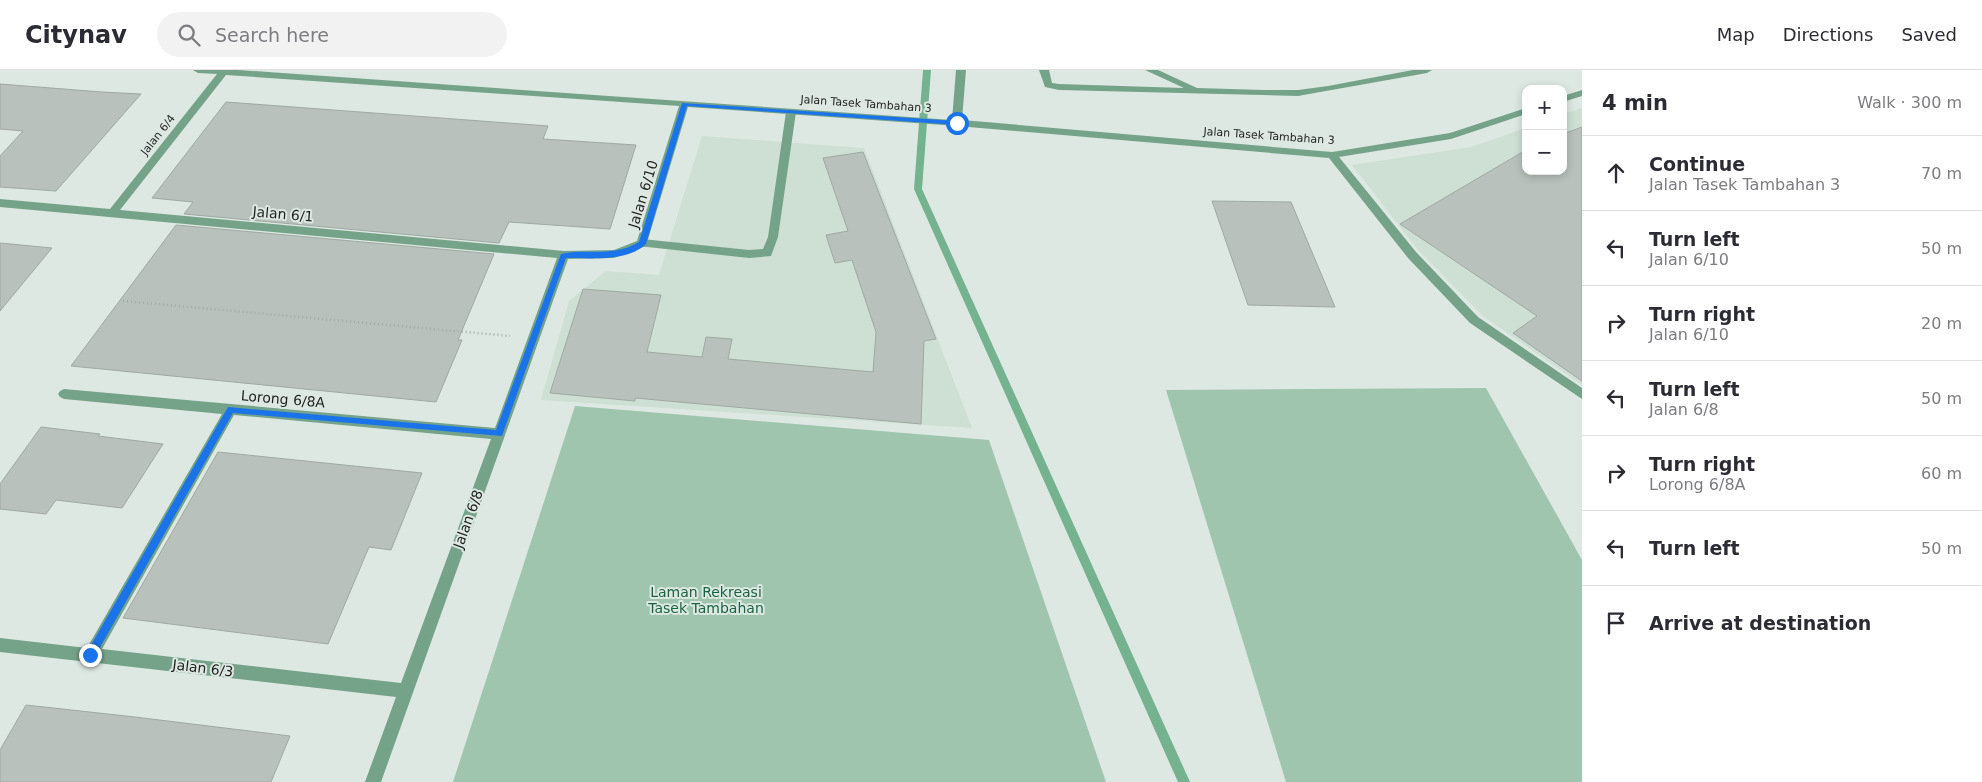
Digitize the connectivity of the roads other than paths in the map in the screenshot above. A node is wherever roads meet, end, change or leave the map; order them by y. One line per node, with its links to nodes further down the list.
1 (198, 70): 7 (street, Jalan Tasek Tambahan 3)
2 (961, 70): 15 (street)
3 (1044, 70): 9 (street)
4 (1150, 70): 9 (street)
5 (1366, 70): 8 (street)
6 (1427, 70): 8 (street)
7 (223, 72): 12 (street, Jalan Tasek Tambahan 3); 18 (street, Jalan 6/4)
8 (1378, 80): 9 (street)
9 (1199, 91)
10 (1582, 93): 11 (street)
11 (1567, 98)
12 (684, 104): 13 (street, Jalan Tasek Tambahan 3); 19 (street, Jalan 6/10)
13 (791, 112): 15 (street, Jalan Tasek Tambahan 3); 19 (street)
14 (1522, 113): 16 (street, Jalan Tasek Tambahan 3)
15 (957, 123): 16 (street, Jalan Tasek Tambahan 3)
16 (1332, 155): 22 (street)
17 (0, 204): 18 (street, Jalan 6/1)
18 (112, 214): 20 (street, Jalan 6/1)
19 (642, 244): 20 (street, Jalan 6/10)
20 (564, 256): 24 (street, Jalan 6/8)
21 (64, 394): 23 (street, Lorong 6/8A)
22 (1582, 394)
23 (231, 409): 24 (street, Lorong 6/8A); 26 (street)
24 (499, 434): 27 (street, Jalan 6/8)
25 (0, 645): 26 (street, Jalan 6/3)
26 (90, 655): 27 (street, Jalan 6/3)
27 (406, 691): 28 (street, Jalan 6/8)
28 (373, 782)

